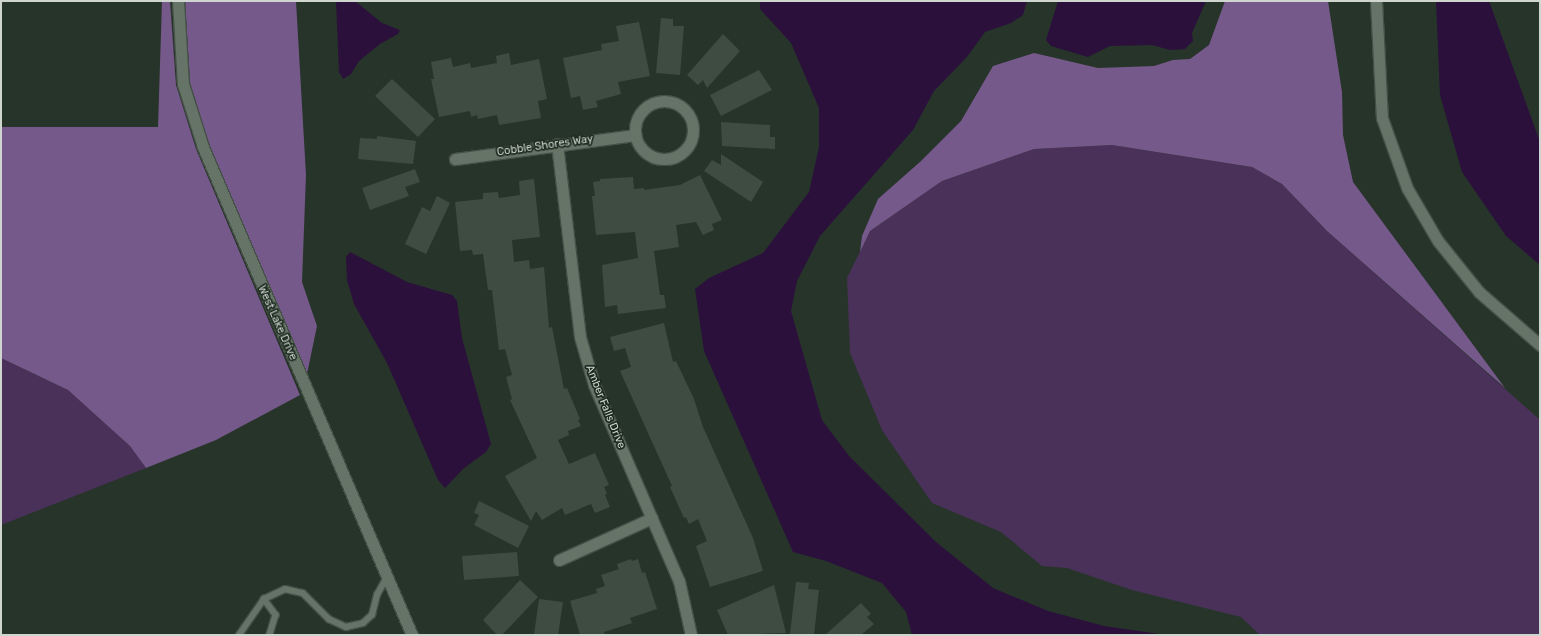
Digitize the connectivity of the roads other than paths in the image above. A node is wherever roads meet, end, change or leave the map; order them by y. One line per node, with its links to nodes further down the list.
1 (178, 1): 9 (street, West Lake Drive)
2 (1376, 1): 6 (street)
3 (634, 135): 3 (street); 4 (street, Cobble Shores Way)
4 (558, 144): 5 (street, Cobble Shores Way); 7 (street, Amber Falls Drive)
5 (455, 159)
6 (1540, 345)
7 (652, 518): 8 (street); 14 (street, Amber Falls Drive)
8 (559, 560)
9 (387, 576): 10 (lane); 13 (street, West Lake Drive)
10 (264, 599): 11 (lane); 12 (lane)
11 (239, 635)
12 (270, 635)
13 (412, 635)
14 (691, 635)

